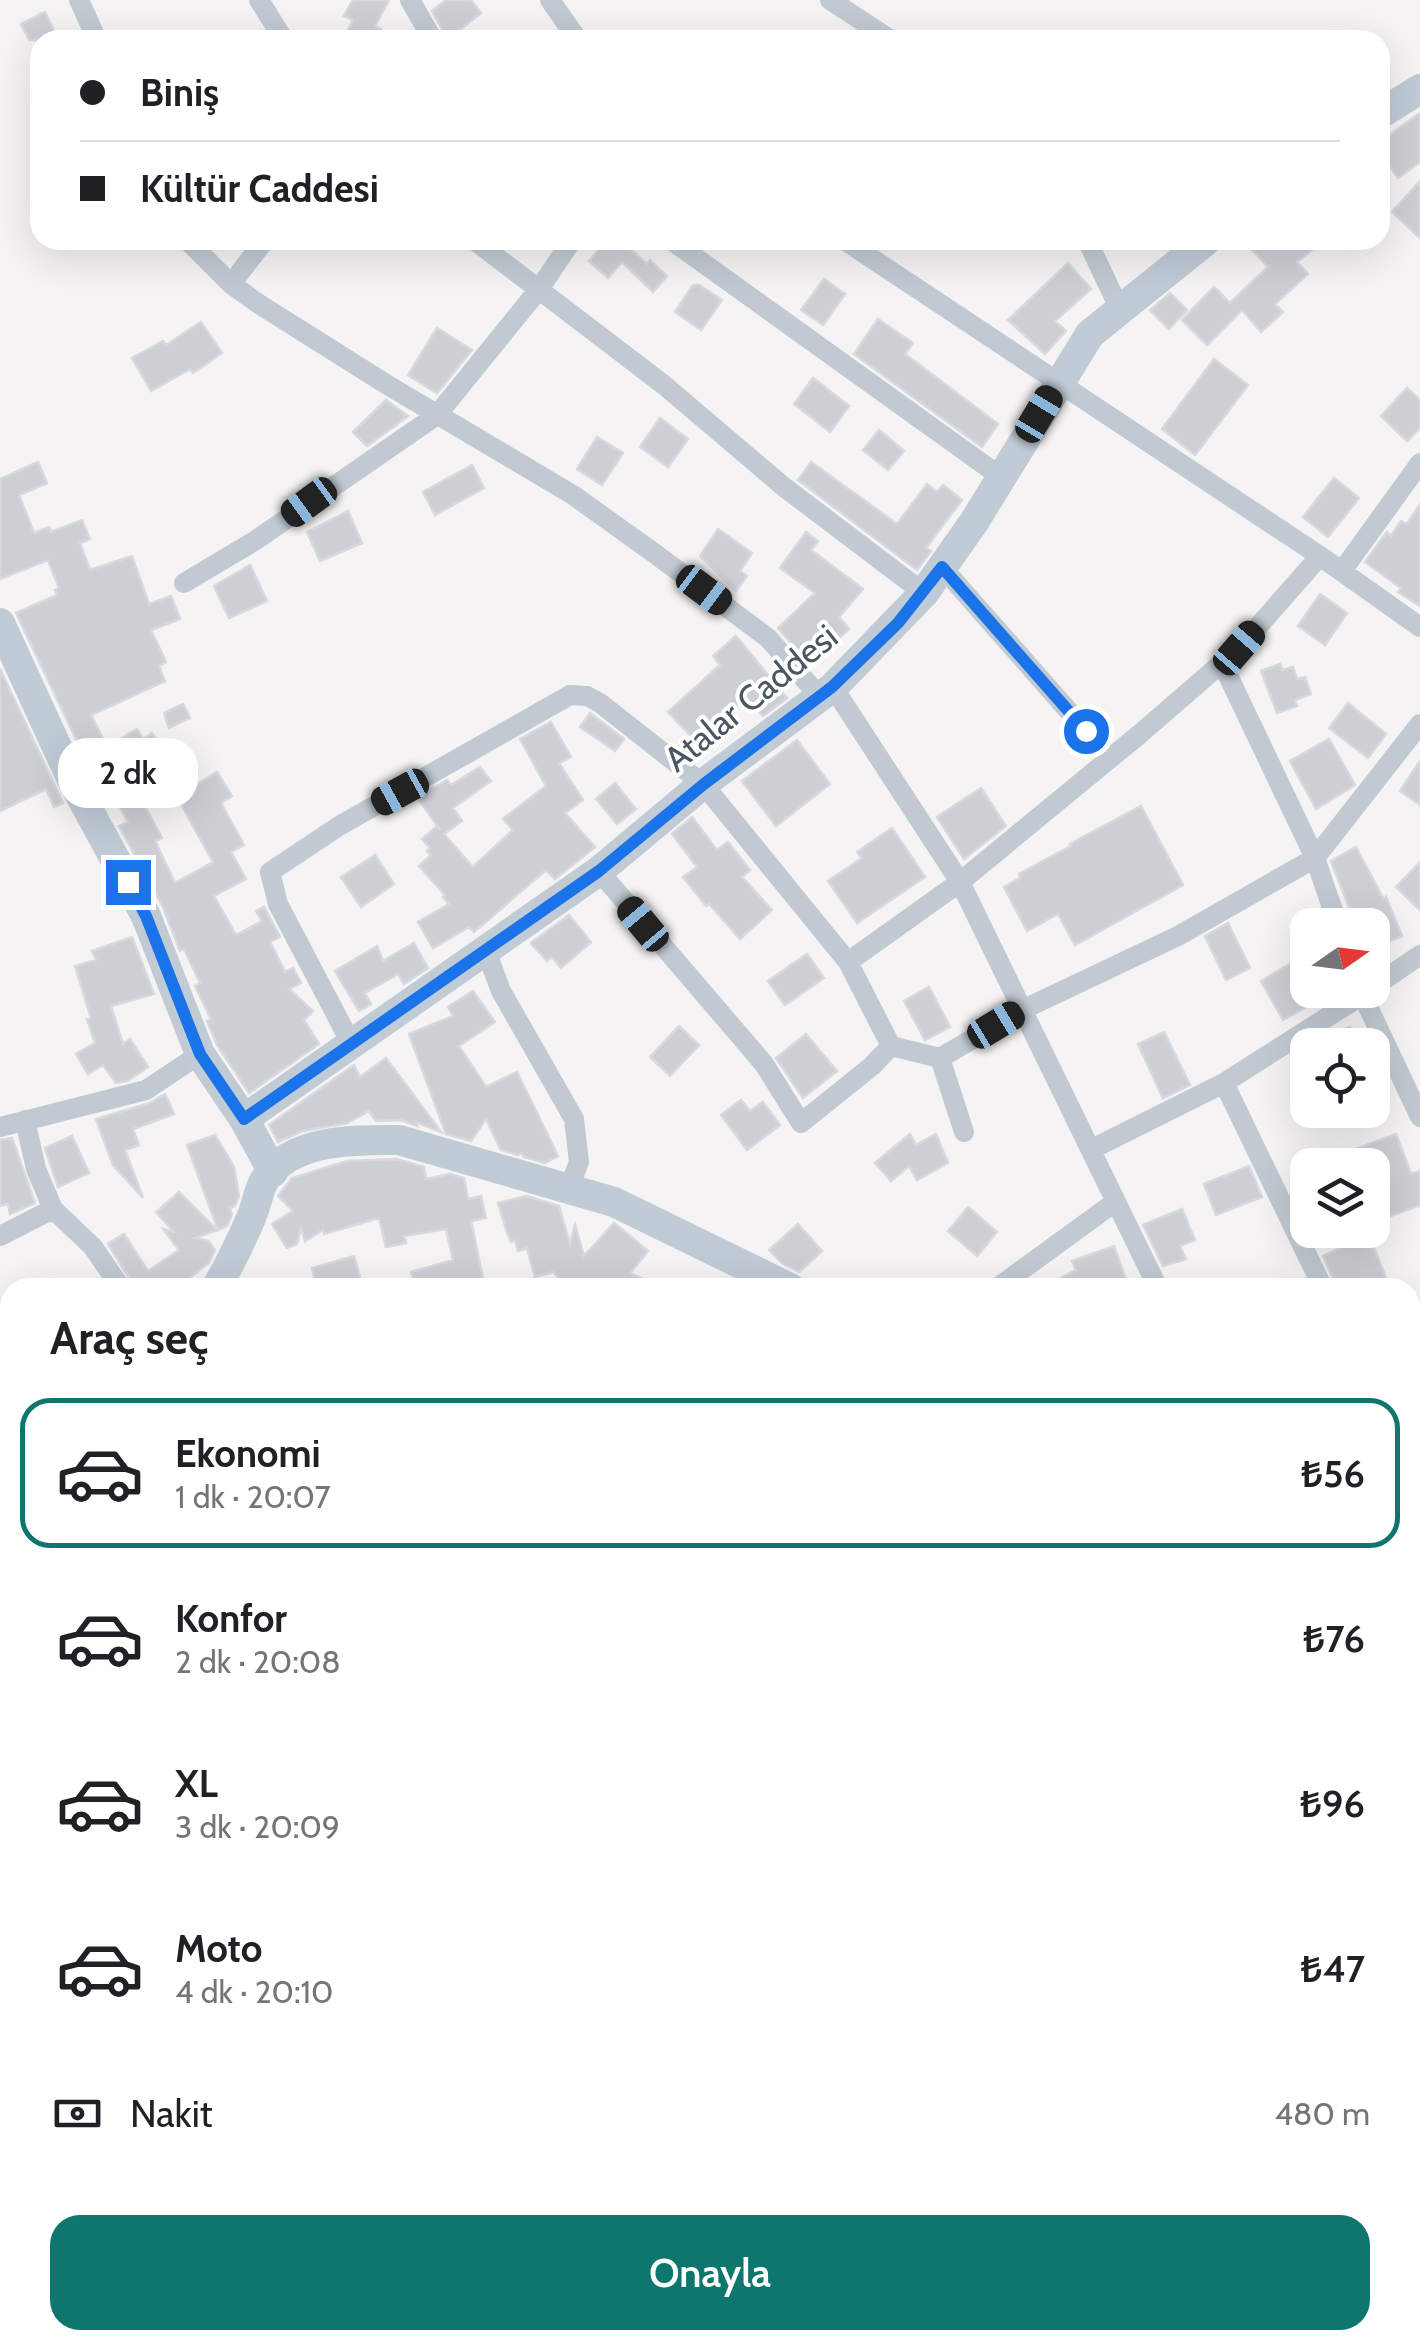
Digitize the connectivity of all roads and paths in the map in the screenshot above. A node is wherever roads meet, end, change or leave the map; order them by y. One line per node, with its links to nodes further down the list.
1 (79, 0): 6 (street)
2 (260, 0): 7 (street)
3 (410, 0): 8 (street)
4 (550, 0): 9 (street)
5 (830, 0): 10 (street)
6 (92, 30)
7 (278, 30)
8 (427, 30)
9 (571, 30)
10 (876, 30)
11 (1420, 88): 12 (street)
12 (1390, 108)
13 (197, 250): 21 (street)
14 (258, 250): 21 (street)
15 (488, 250): 22 (street)
16 (565, 250): 22 (street)
17 (685, 250): 27 (street)
18 (859, 250): 24 (street)
19 (1092, 250): 23 (street)
20 (1195, 250): 23 (street, Atalar Caddesi)
21 (232, 284): 25 (street)
22 (540, 288): 25 (street); 32 (street)
23 (1120, 310): 24 (street, Atalar Caddesi)
24 (1058, 383): 27 (street, Atalar Caddesi); 28 (street)
25 (437, 415): 31 (street); 36 (street)
26 (1420, 463): 30 (street)
27 (1001, 478): 29 (street, Atalar Caddesi)
28 (1320, 556): 30 (street); 35 (street)
29 (942, 567): 32 (street, Atalar Caddesi); 38 (street)
30 (1342, 572): 34 (street)
31 (184, 583)
32 (924, 594): 36 (street, Atalar Caddesi)
33 (0, 623): 53 (street)
34 (1420, 627)
35 (1222, 662): 38 (street); 40 (street)
36 (826, 692): 39 (street, Atalar Caddesi); 42 (street)
37 (1420, 724): 40 (street)
38 (1110, 758): 42 (street)
39 (704, 784): 41 (street, Atalar Caddesi); 46 (street); 51 (street)
40 (1315, 858): 43 (street); 50 (street)
41 (599, 871): 44 (street, Atalar Caddesi); 52 (street)
42 (960, 882): 46 (street); 50 (street)
43 (1332, 908)
44 (486, 951): 51 (street, Atalar Caddesi); 63 (street)
45 (1420, 955): 47 (street)
46 (848, 962): 52 (street)
47 (1390, 975)
48 (1340, 1008): 55 (street)
49 (1373, 1008): 56 (street)
50 (1024, 1009): 54 (street); 61 (street)
51 (352, 1045): 57 (street, Atalar Caddesi)
52 (891, 1046): 54 (street)
53 (200, 1054): 57 (street); 58 (street)
54 (940, 1058): 60 (street)
55 (1224, 1083): 61 (street); 72 (street)
56 (1420, 1117)
57 (244, 1119): 62 (street)
58 (25, 1120): 59 (street); 65 (street)
59 (0, 1127)
60 (964, 1132)
61 (1092, 1149): 64 (street)
62 (268, 1177): 63 (street); 68 (street)
63 (569, 1188): 69 (street)
64 (1115, 1202): 70 (street); 71 (street)
65 (53, 1209): 66 (street); 67 (street)
66 (0, 1236)
67 (114, 1278)
68 (221, 1278)
69 (770, 1278)
70 (1011, 1278)
71 (1153, 1278)
72 (1317, 1278)

